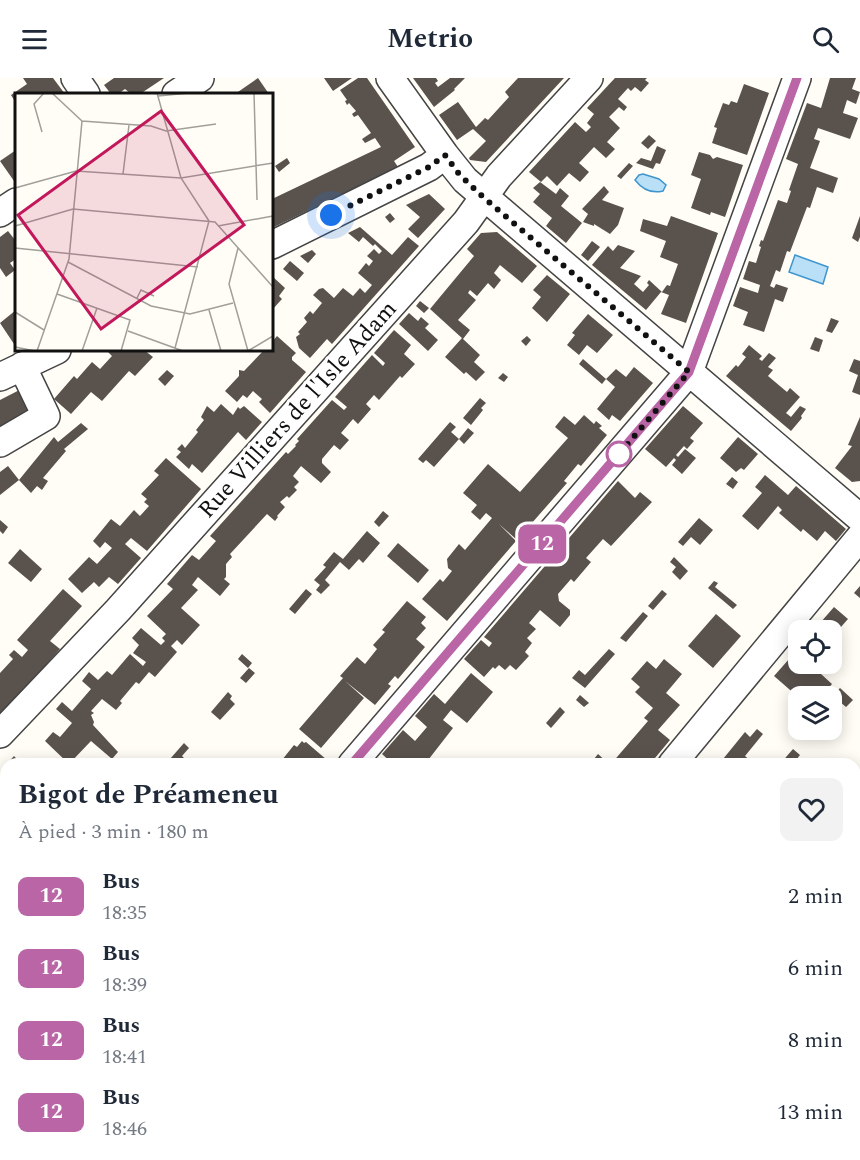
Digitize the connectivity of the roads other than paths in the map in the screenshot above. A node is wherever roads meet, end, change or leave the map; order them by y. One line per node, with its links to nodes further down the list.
1 (75, 78): 6 (street)
2 (200, 78): 7 (street)
3 (390, 78): 8 (street)
4 (589, 78): 9 (street, Rue Villiers de l'Isle Adam)
5 (797, 78): 15 (street)
6 (85, 93)
7 (178, 93)
8 (445, 155): 9 (street); 12 (street)
9 (483, 197): 15 (street); 19 (street, Rue Villiers de l'Isle Adam)
10 (15, 203): 11 (street)
11 (0, 213)
12 (273, 244)
13 (55, 351): 14 (street)
14 (11, 372): 16 (street)
15 (689, 372): 17 (street); 20 (street)
16 (0, 443)
17 (860, 518)
18 (860, 537): 21 (street)
19 (0, 734)
20 (357, 758)
21 (687, 758)

